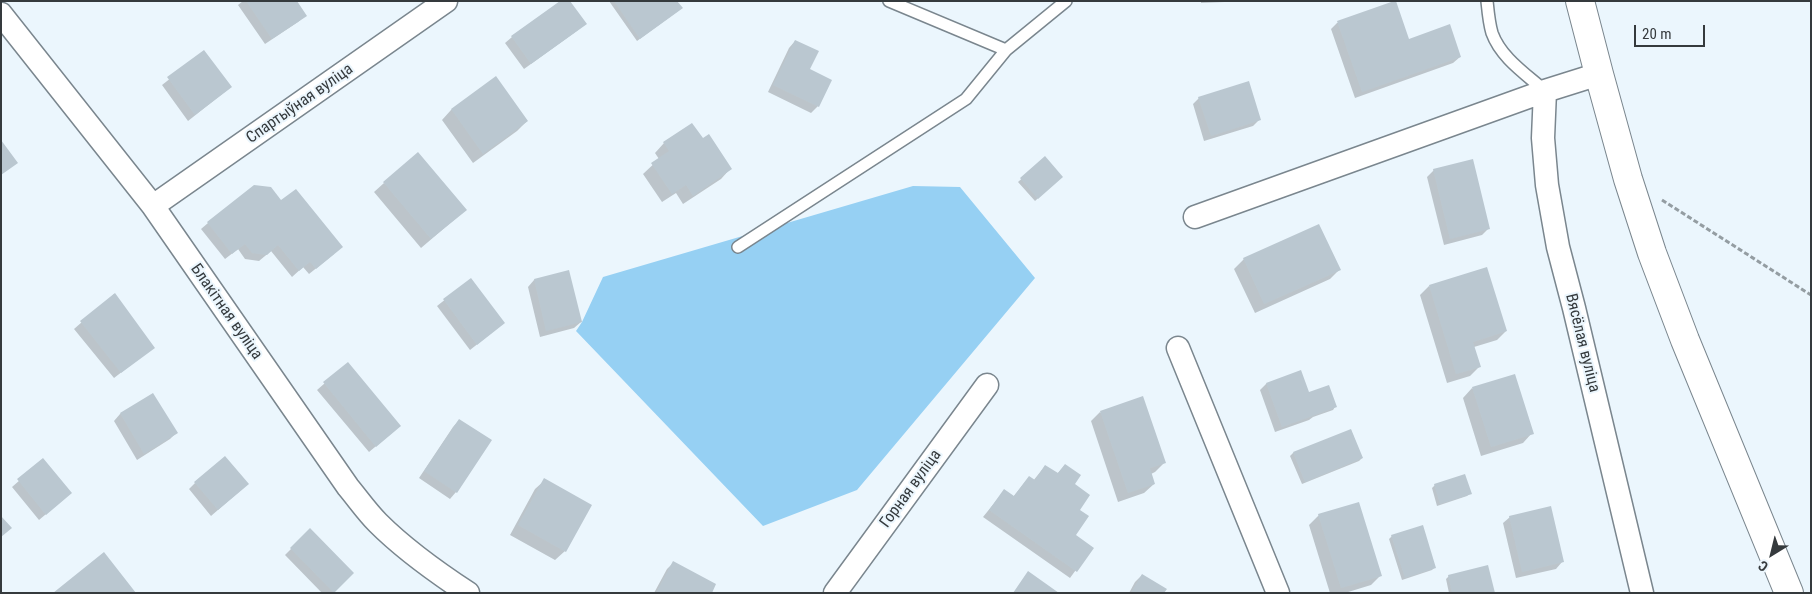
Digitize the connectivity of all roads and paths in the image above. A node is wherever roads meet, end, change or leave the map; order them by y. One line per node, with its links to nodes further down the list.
1 (446, 1): 11 (street, Спартыўная вуліца)
2 (889, 1): 7 (lane)
3 (1066, 1): 7 (lane)
4 (1486, 1): 9 (lane)
5 (1580, 1): 8 (street)
6 (1, 14): 11 (street, Блакітная вуліца)
7 (1006, 50): 13 (lane)
8 (1598, 74): 9 (street); 21 (street)
9 (1545, 91): 12 (street); 20 (street, Вясёлая вуліца)
10 (1662, 200): 14 (path)
11 (153, 206): 17 (street, Блакітная вуліца)
12 (1195, 217)
13 (738, 247)
14 (1811, 295)
15 (1178, 348): 19 (street)
16 (987, 385): 18 (street, Горная вуліца)
17 (468, 593)
18 (834, 593)
19 (1278, 593)
20 (1642, 593)
21 (1789, 593)

